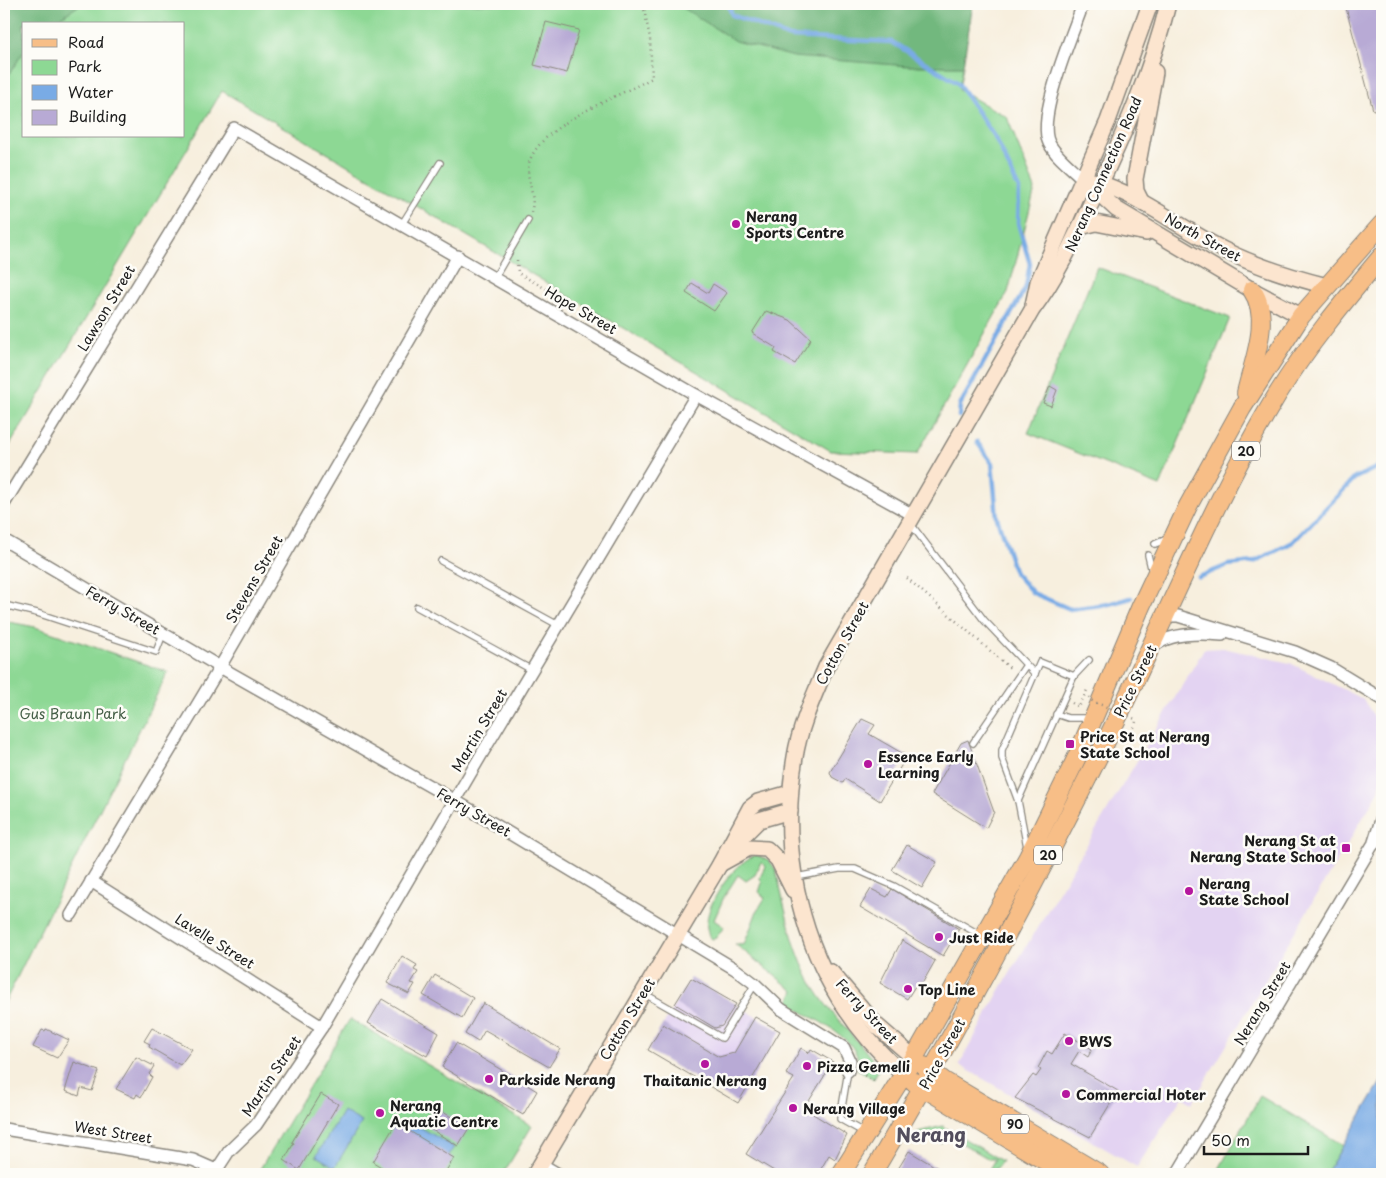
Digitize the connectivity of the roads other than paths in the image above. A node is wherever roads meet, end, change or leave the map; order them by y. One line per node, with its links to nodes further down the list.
1 (1083, 4): 7 (street)
2 (1150, 4): 7 (main road, Nerang Connection Road)
3 (1168, 4): 4 (main road, Nerang Connection Road)
4 (1162, 26): 8 (main road, Nerang Connection Road); 9 (main road)
5 (234, 128): 11 (street, Hope Street); 25 (street, Lawson Street)
6 (440, 163): 11 (lane)
7 (1083, 179): 8 (main road, North Street); 21 (main road, Nerang Connection Road)
8 (1099, 188): 9 (main road, North Street); 13 (main road, Nerang Connection Road); 14 (main road, North Street)
9 (1141, 201): 18 (main road, North Street)
10 (528, 220): 17 (lane)
11 (402, 224): 15 (street, Hope Street)
12 (1382, 224): 18 (main road, 20)
13 (1080, 227): 14 (main road); 21 (main road, Nerang Connection Road)
14 (1164, 238): 19 (main road, North Street)
15 (458, 256): 17 (street, Hope Street); 42 (street, Stevens Street)
16 (1382, 256): 20 (main road, 20)
17 (495, 278): 23 (street, Hope Street)
18 (1328, 286): 22 (main road, 20)
19 (1252, 290): 22 (main road, North Street); 24 (main road)
20 (1346, 298): 22 (main road); 35 (main road, Price Street / 20)
21 (1032, 310): 26 (main road, Nerang Connection Road)
22 (1302, 316): 24 (main road, 20)
23 (696, 395): 26 (street, Hope Street); 36 (street, Martin Street)
24 (1242, 408): 27 (main road, Price Street / 20)
25 (4, 504)
26 (912, 519): 41 (lane); 53 (main road, Cotton Street)
27 (1174, 536): 29 (lane); 32 (main road, Price Street / 20)
28 (4, 540): 37 (street, Ferry Street)
29 (1154, 544)
30 (1148, 555): 32 (lane)
31 (440, 561): 36 (lane)
32 (1154, 579): 46 (main road, Price Street / 20)
33 (4, 605): 37 (lane)
34 (417, 607): 43 (lane)
35 (1167, 616): 38 (street); 39 (main road, Price Street / 20); 46 (main road)
36 (558, 625): 43 (street, Martin Street)
37 (163, 634): 42 (street, Ferry Street)
38 (1243, 637): 39 (street); 47 (street)
39 (1149, 652): 73 (main road, Price Street / 20)
40 (1089, 660): 45 (lane)
41 (1026, 666): 44 (lane); 52 (lane)
42 (220, 667): 54 (street, Ferry Street); 63 (street, Stevens Street)
43 (532, 670): 54 (street, Martin Street)
44 (1035, 674): 45 (lane); 55 (lane)
45 (1074, 676): 50 (lane)
46 (1111, 678): 51 (main road, Price Street / 20)
47 (1355, 682): 48 (street); 49 (street)
48 (1382, 699)
49 (1382, 708)
50 (1056, 714): 51 (lane); 55 (lane)
51 (1094, 718): 60 (main road, Price Street / 20)
52 (973, 743)
53 (790, 793): 56 (main road); 61 (main road, Cotton Street)
54 (454, 800): 65 (street, Ferry Street); 70 (street, Martin Street)
55 (1018, 801): 60 (lane)
56 (790, 810): 61 (main road, Cotton Street); 62 (main road)
57 (1382, 817): 59 (street, Nerang Street)
58 (1382, 835): 59 (street, Nerang Street)
59 (1372, 846): 85 (street, Nerang Street)
60 (1028, 857): 66 (main road, Price Street / 20)
61 (720, 864): 62 (main road, Ferry Street); 65 (main road, Cotton Street)
62 (791, 877): 66 (lane); 67 (main road, Ferry Street)
63 (91, 881): 64 (street, Stevens Street); 70 (street, Lavelle Street)
64 (71, 915)
65 (678, 934): 68 (street, Ferry Street); 69 (main road, Cotton Street)
66 (984, 937): 71 (main road, Price Street / 20)
67 (816, 954): 71 (main road, Ferry Street); 74 (main road, Ferry Street)
68 (755, 984): 69 (lane); 72 (street, Ferry Street)
69 (643, 993): 78 (main road, Cotton Street)
70 (322, 1026): 79 (street, Martin Street)
71 (914, 1058): 73 (main road, Ferry Street / 90); 74 (main road, Price Street)
72 (849, 1069): 77 (lane)
73 (932, 1072): 75 (main road, Price Street / 20); 84 (main road, Ferry Street / 90)
74 (903, 1074): 75 (main road, Ferry Street / 90); 77 (main road, Price Street)
75 (923, 1088): 82 (main road, Price Street); 83 (main road, Ferry Street / 90)
76 (4, 1129): 79 (street, West Street)
77 (866, 1134): 81 (main road, Price Street)
78 (538, 1169): 80 (street)
79 (215, 1172)
80 (558, 1174)
81 (841, 1174)
82 (872, 1174)
83 (1067, 1174)
84 (1100, 1174)
85 (1177, 1174)

